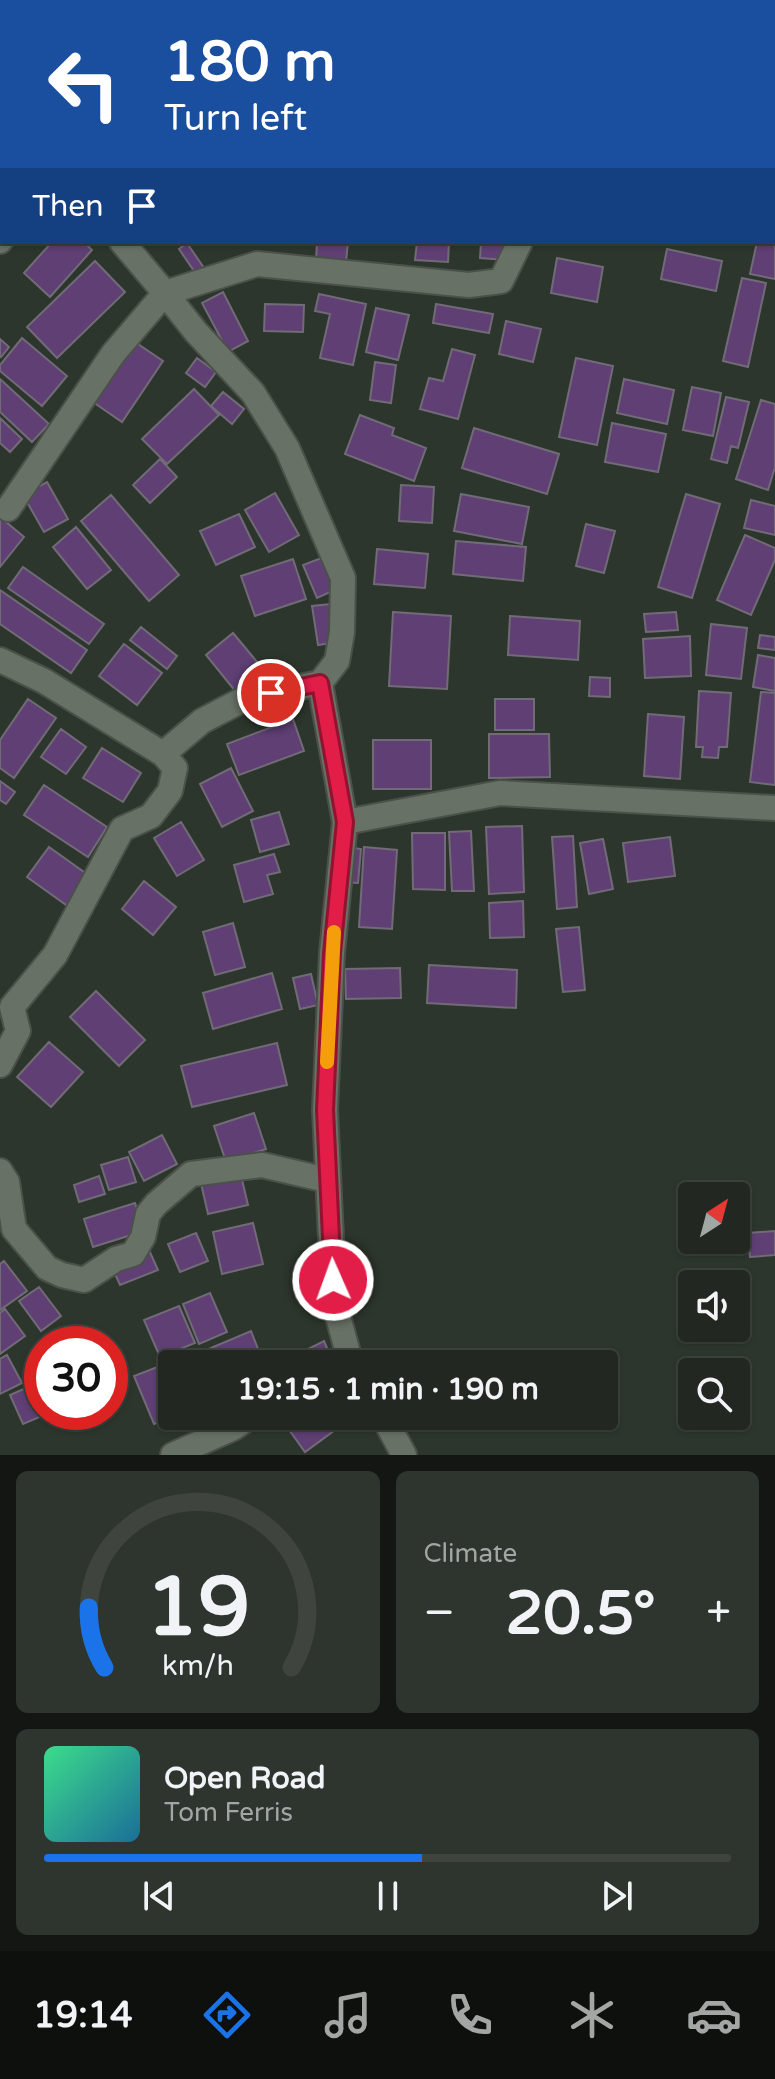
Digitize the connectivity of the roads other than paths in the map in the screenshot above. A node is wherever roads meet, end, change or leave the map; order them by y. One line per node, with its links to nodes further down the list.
1 (124, 244): 3 (street)
2 (519, 244): 3 (street)
3 (165, 293): 4 (street); 6 (street)
4 (8, 509)
5 (0, 660): 7 (street)
6 (320, 683): 7 (street); 9 (street)
7 (163, 754): 10 (street)
8 (775, 808): 9 (street)
9 (345, 822): 12 (street)
10 (0, 1065)
11 (0, 1171): 12 (street)
12 (327, 1180): 13 (street)
13 (341, 1350)
14 (229, 1430): 16 (street)
15 (391, 1430): 17 (street)
16 (173, 1455)
17 (404, 1455)

